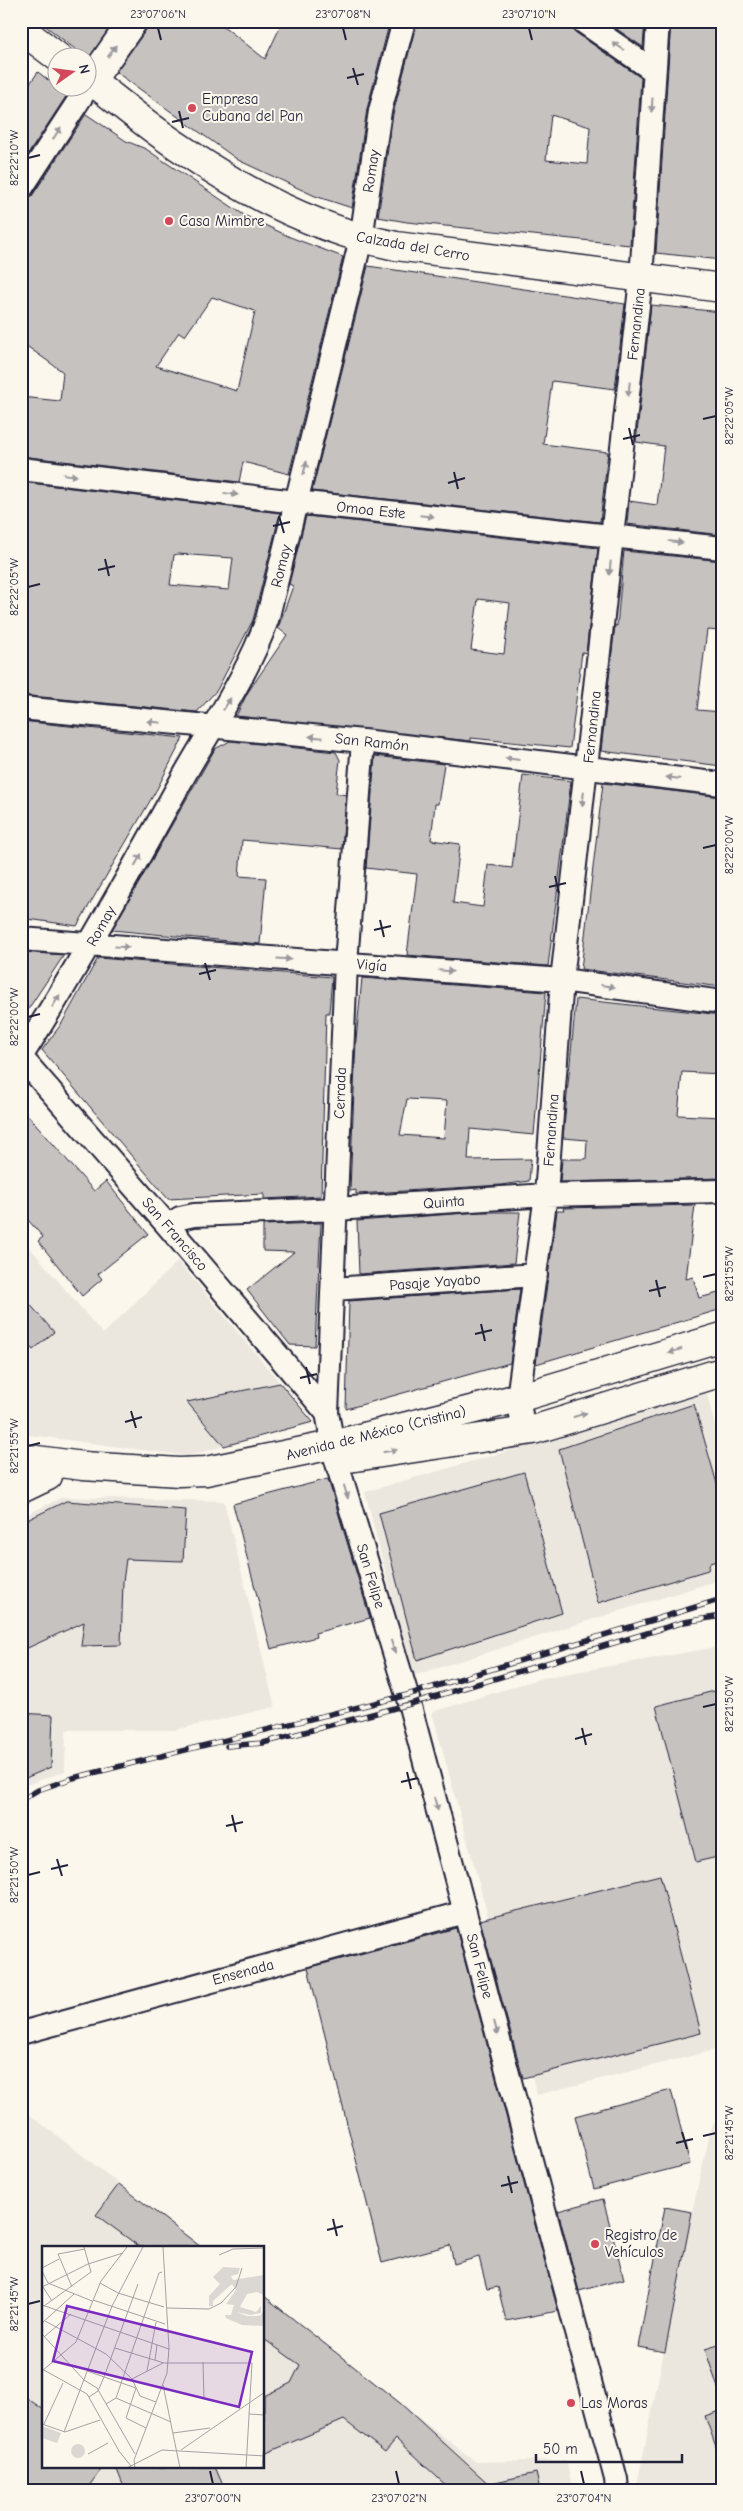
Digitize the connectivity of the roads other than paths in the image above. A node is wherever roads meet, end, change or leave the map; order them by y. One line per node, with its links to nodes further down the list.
1 (133, 21): 7 (main road, one-way to 1)
2 (404, 21): 12 (street, Romay)
3 (582, 21): 8 (street, one-way to 3)
4 (658, 21): 8 (street, Fernandina)
5 (21, 30): 6 (main road)
6 (48, 49)
7 (98, 69)
8 (654, 71): 13 (street, Fernandina, one-way to 13)
9 (98, 90): 12 (main road, Calzada del Cerro)
10 (79, 98): 11 (street, one-way to 10)
11 (21, 189)
12 (361, 239): 13 (main road, Calzada del Cerro); 16 (street, Romay, one-way to 12)
13 (641, 279): 14 (main road, Calzada del Cerro); 17 (street, Fernandina, one-way to 17)
14 (722, 288)
15 (21, 469): 16 (street, Omoa Este, one-way to 16)
16 (296, 502): 17 (street, Omoa Este, one-way to 17); 20 (street, Romay, one-way to 16)
17 (613, 535): 18 (street, Omoa Este, one-way to 18); 22 (street, Fernandina, one-way to 22)
18 (722, 548)
19 (21, 708): 20 (street, San Ramón, one-way to 19)
20 (212, 727): 21 (street, San Ramón, one-way to 20); 25 (street, Romay, one-way to 20)
21 (363, 741): 22 (street, San Ramón, one-way to 21); 26 (street, Cerrada)
22 (587, 768): 23 (street, San Ramón, one-way to 22); 27 (street, Fernandina, one-way to 27)
23 (722, 784)
24 (21, 939): 25 (street, Vigía)
25 (90, 945): 26 (street, Vigía, one-way to 26); 29 (street, Romay, one-way to 25)
26 (346, 963): 27 (street, Vigía, one-way to 27); 32 (street, Cerrada)
27 (562, 980): 28 (street, Vigía, one-way to 28); 31 (street, Fernandina)
28 (722, 1002)
29 (21, 1057): 33 (street, San Francisco)
30 (722, 1191): 31 (street, Quinta)
31 (546, 1195): 32 (street, Quinta); 34 (street, Fernandina)
32 (336, 1209): 33 (street, Quinta); 35 (street, Cerrada)
33 (168, 1226): 39 (street, San Francisco)
34 (536, 1275): 35 (street, Pasaje Yayabo); 38 (street, Fernandina)
35 (333, 1289): 39 (street, Cerrada)
36 (722, 1337): 38 (main road, Avenida de México (Cristina), one-way to 38)
37 (722, 1372): 40 (main road, Avenida de México (Cristina), one-way to 37)
38 (518, 1398): 40 (street, Fernandina); 41 (main road, Avenida de México (Cristina))
39 (327, 1413): 41 (street, Cerrada)
40 (524, 1431): 41 (main road, Avenida de México (Cristina), one-way to 40)
41 (334, 1452): 43 (main road, Avenida de México (Cristina)); 45 (main road, Avenida de México (Cristina)); 47 (street, San Felipe, one-way to 47)
42 (21, 1458): 43 (main road, Avenida de México (Cristina))
43 (83, 1466): 45 (main road)
44 (21, 1473): 45 (main road, Avenida de México (Cristina))
45 (48, 1476): 46 (main road)
46 (21, 1489)
47 (465, 1912): 48 (street, Ensenada); 49 (street, San Felipe, one-way to 49)
48 (21, 2033)
49 (617, 2490)

